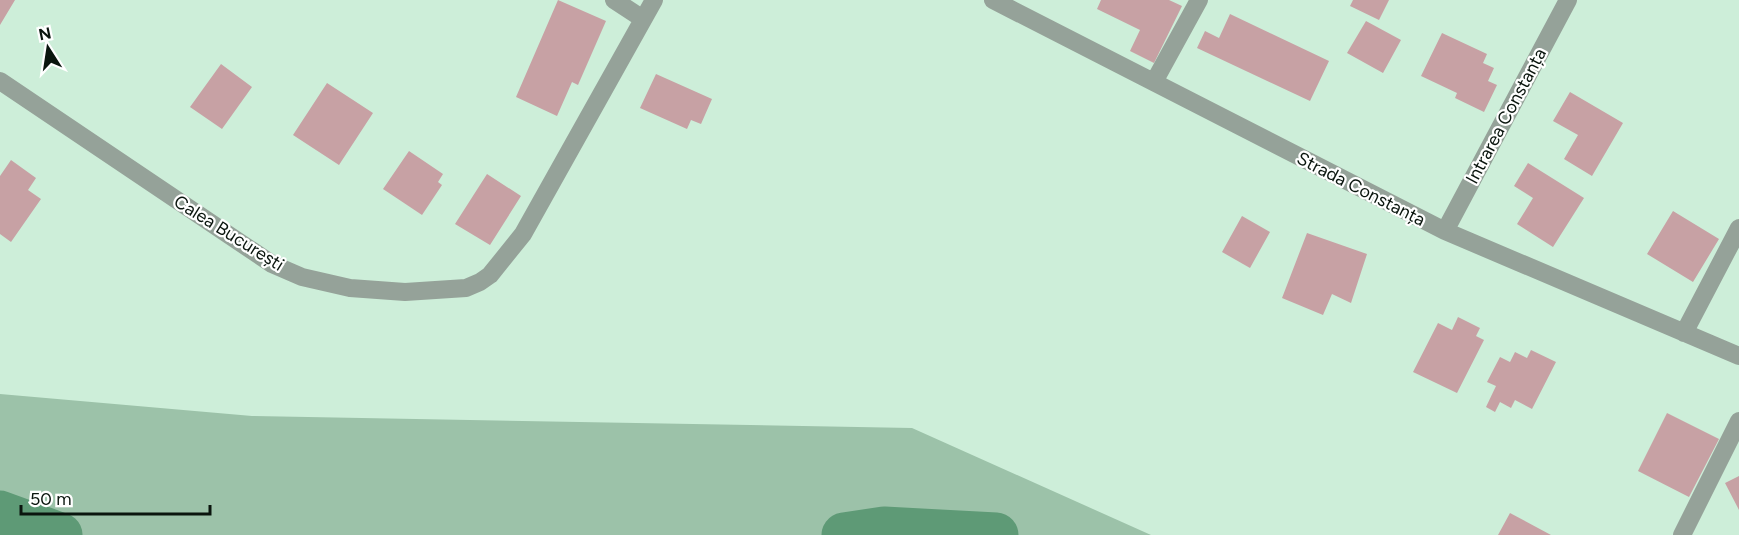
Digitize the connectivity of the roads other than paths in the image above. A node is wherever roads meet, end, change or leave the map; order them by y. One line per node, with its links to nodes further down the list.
1 (614, 0): 6 (street)
2 (654, 0): 6 (street, Calea București)
3 (993, 0): 8 (street, Strada Constanța)
4 (1199, 0): 8 (street)
5 (1568, 0): 10 (street, Intrarea Constanța)
6 (643, 19): 7 (street, Calea București)
7 (0, 81)
8 (1154, 82): 10 (street, Strada Constanța)
9 (1739, 228): 11 (street)
10 (1445, 231): 11 (street, Strada Constanța)
11 (1684, 333): 12 (street, Strada Constanța)
12 (1739, 356)
13 (1739, 421): 14 (street)
14 (1682, 535)

